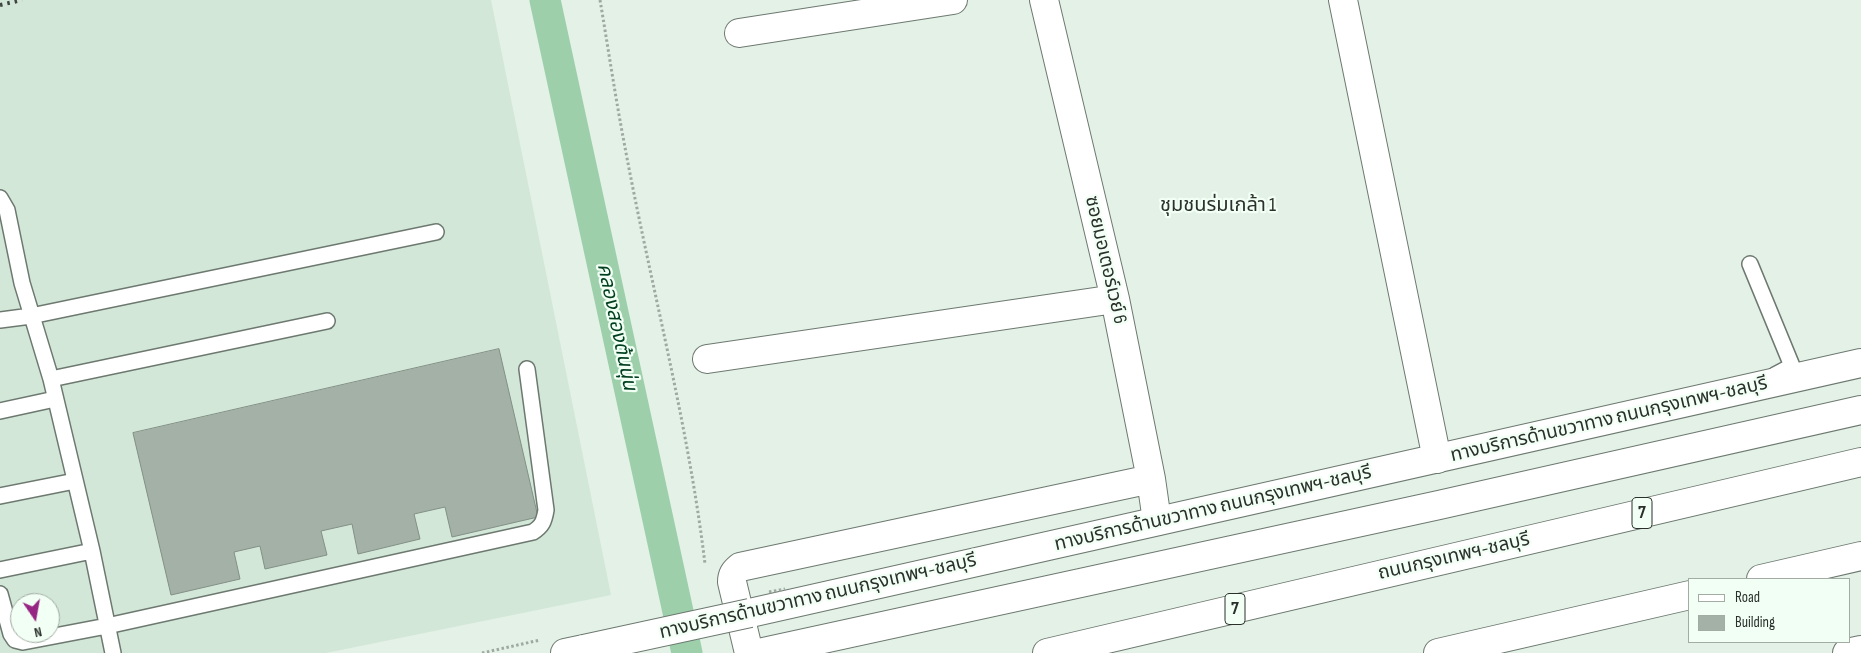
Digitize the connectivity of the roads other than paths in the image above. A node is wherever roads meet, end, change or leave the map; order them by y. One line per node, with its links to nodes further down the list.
1 (953, 0): 4 (main road)
2 (1044, 0): 8 (main road, ซอยมอเตอร์เวย์ 6)
3 (1343, 0): 20 (main road)
4 (739, 33)
5 (0, 198): 9 (lane)
6 (436, 232): 9 (lane)
7 (1750, 264): 16 (lane)
8 (1115, 299): 12 (main road); 22 (main road, ซอยมอเตอร์เวย์ 6)
9 (31, 316): 10 (lane); 15 (lane)
10 (0, 320)
11 (326, 321): 15 (lane)
12 (706, 359)
13 (1861, 363): 16 (main road, ทางบริการด้านขวาทาง ถนนกรุงเทพฯ-ชลบุรี)
14 (527, 370): 32 (lane)
15 (51, 379): 17 (lane)
16 (1755, 386): 20 (main road, ทางบริการด้านขวาทาง ถนนกรุงเทพฯ-ชลบุรี)
17 (55, 399): 19 (lane); 23 (lane)
18 (1861, 410): 36 (main road)
19 (0, 411)
20 (1437, 459): 25 (main road, ทางบริการด้านขวาทาง ถนนกรุงเทพฯ-ชลบุรี)
21 (1861, 462): 37 (main road, ถนนกรุงเทพฯ-ชลบุรี / 7)
22 (1151, 479): 25 (main road, ซอยมอเตอร์เวย์ 6); 36 (main road)
23 (75, 481): 24 (lane); 26 (lane)
24 (0, 496)
25 (1157, 521): 33 (main road, ทางบริการด้านขวาทาง ถนนกรุงเทพฯ-ชลบุรี, bridge)
26 (92, 551): 28 (lane); 32 (lane)
27 (1861, 556): 29 (main road)
28 (0, 570)
29 (1765, 578)
30 (0, 594): 32 (lane)
31 (1688, 596): 38 (main road)
32 (107, 626): 35 (lane)
33 (565, 647)
34 (1861, 650): 39 (main road)
35 (113, 653)
36 (757, 653)
37 (1047, 653)
38 (1438, 653)
39 (1846, 653)

